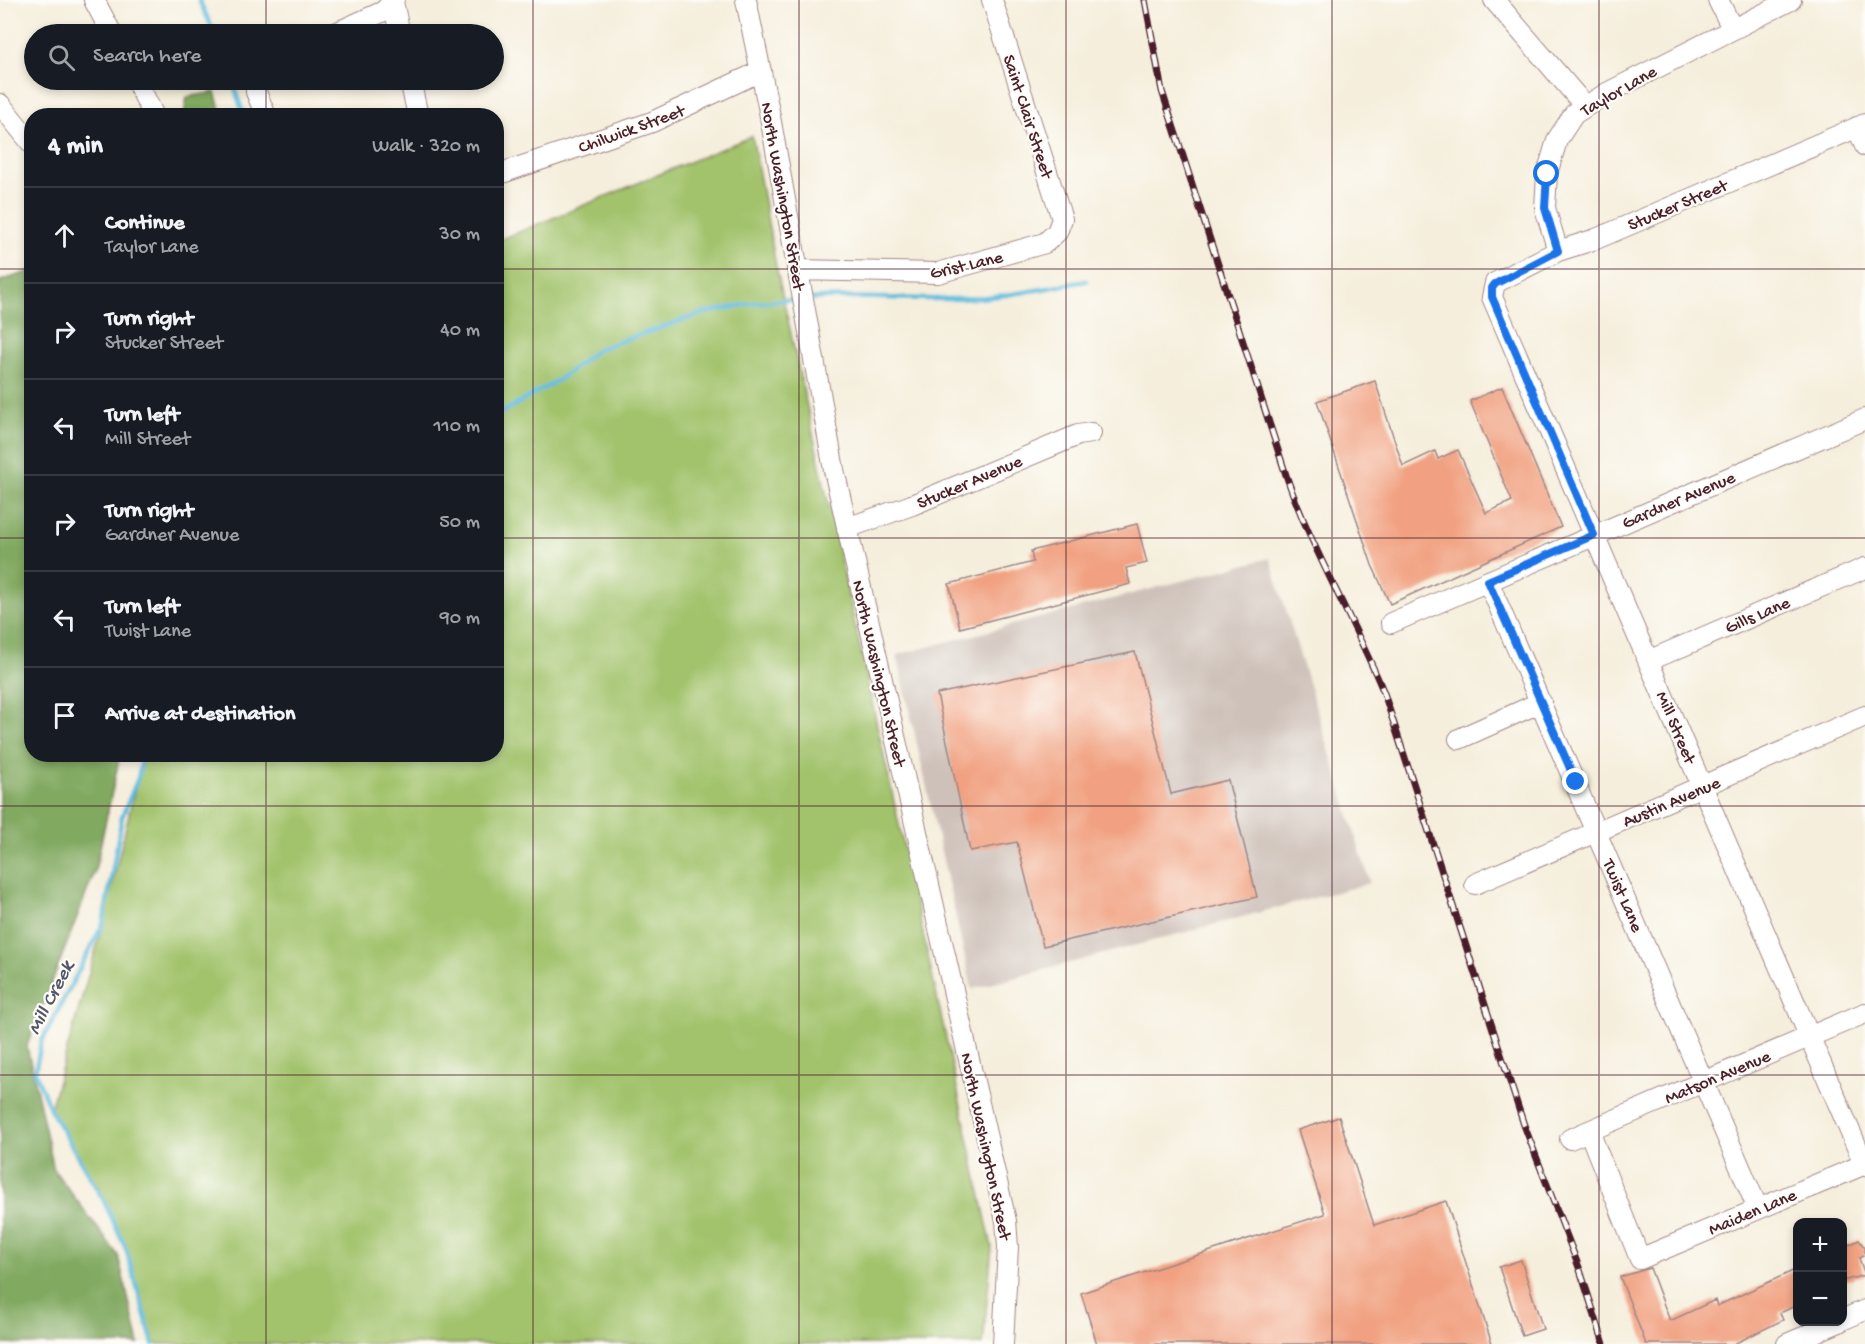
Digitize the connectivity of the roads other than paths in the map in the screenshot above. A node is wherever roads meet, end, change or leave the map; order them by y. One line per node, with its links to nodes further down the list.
1 (94, 0): 8 (street)
2 (746, 0): 12 (street, North Washington Street)
3 (992, 0): 25 (street, Saint Clair Street)
4 (1494, 0): 17 (street)
5 (1719, 0): 11 (street)
6 (1791, 0): 11 (street, Taylor Lane)
7 (394, 1): 9 (street); 10 (street)
8 (107, 24)
9 (355, 24)
10 (398, 24)
11 (1732, 28): 17 (street, Taylor Lane)
12 (761, 71): 24 (street, Chilwick Street); 27 (street, North Washington Street)
13 (141, 90): 18 (street)
14 (258, 90): 19 (street)
15 (412, 90): 20 (street)
16 (0, 104): 22 (street)
17 (1585, 106): 26 (street, Taylor Lane)
18 (150, 108)
19 (263, 108)
20 (416, 108)
21 (1861, 126): 23 (street); 26 (street, Stucker Street)
22 (24, 134)
23 (1865, 146)
24 (504, 172)
25 (1057, 232): 27 (street, Grist Lane)
26 (1558, 251): 28 (street, Stucker Street)
27 (797, 270): 31 (street, North Washington Street)
28 (1492, 288): 32 (street, Mill Street)
29 (1865, 419): 32 (street, Gardner Avenue)
30 (1091, 433): 31 (street, Stucker Avenue)
31 (847, 528): 53 (street, North Washington Street)
32 (1594, 535): 34 (street, Gardner Avenue); 36 (street, Mill Street)
33 (1865, 568): 36 (street, Gills Lane)
34 (1488, 581): 35 (street, Gardner Avenue); 37 (street, Twist Lane)
35 (1391, 623)
36 (1648, 660): 40 (street, Mill Street)
37 (1541, 702): 39 (street); 41 (street, Twist Lane)
38 (1865, 716): 40 (street, Austin Avenue)
39 (1459, 739)
40 (1703, 788): 41 (street, Austin Avenue); 44 (street, Mill Street)
41 (1598, 832): 42 (street, Austin Avenue); 45 (street, Twist Lane)
42 (1475, 884)
43 (1865, 1013): 44 (street, Matson Avenue)
44 (1809, 1037): 45 (street, Matson Avenue); 48 (street, Mill Street)
45 (1704, 1082): 46 (street, Matson Avenue); 49 (street, Twist Lane)
46 (1589, 1131): 47 (street, Matson Avenue); 49 (street, Maiden Lane)
47 (1570, 1139)
48 (1865, 1165): 49 (street, Maiden Lane)
49 (1758, 1209)
50 (1865, 1310): 51 (street)
51 (1847, 1318)
52 (1829, 1326): 54 (street)
53 (1003, 1344)
54 (1787, 1344)

